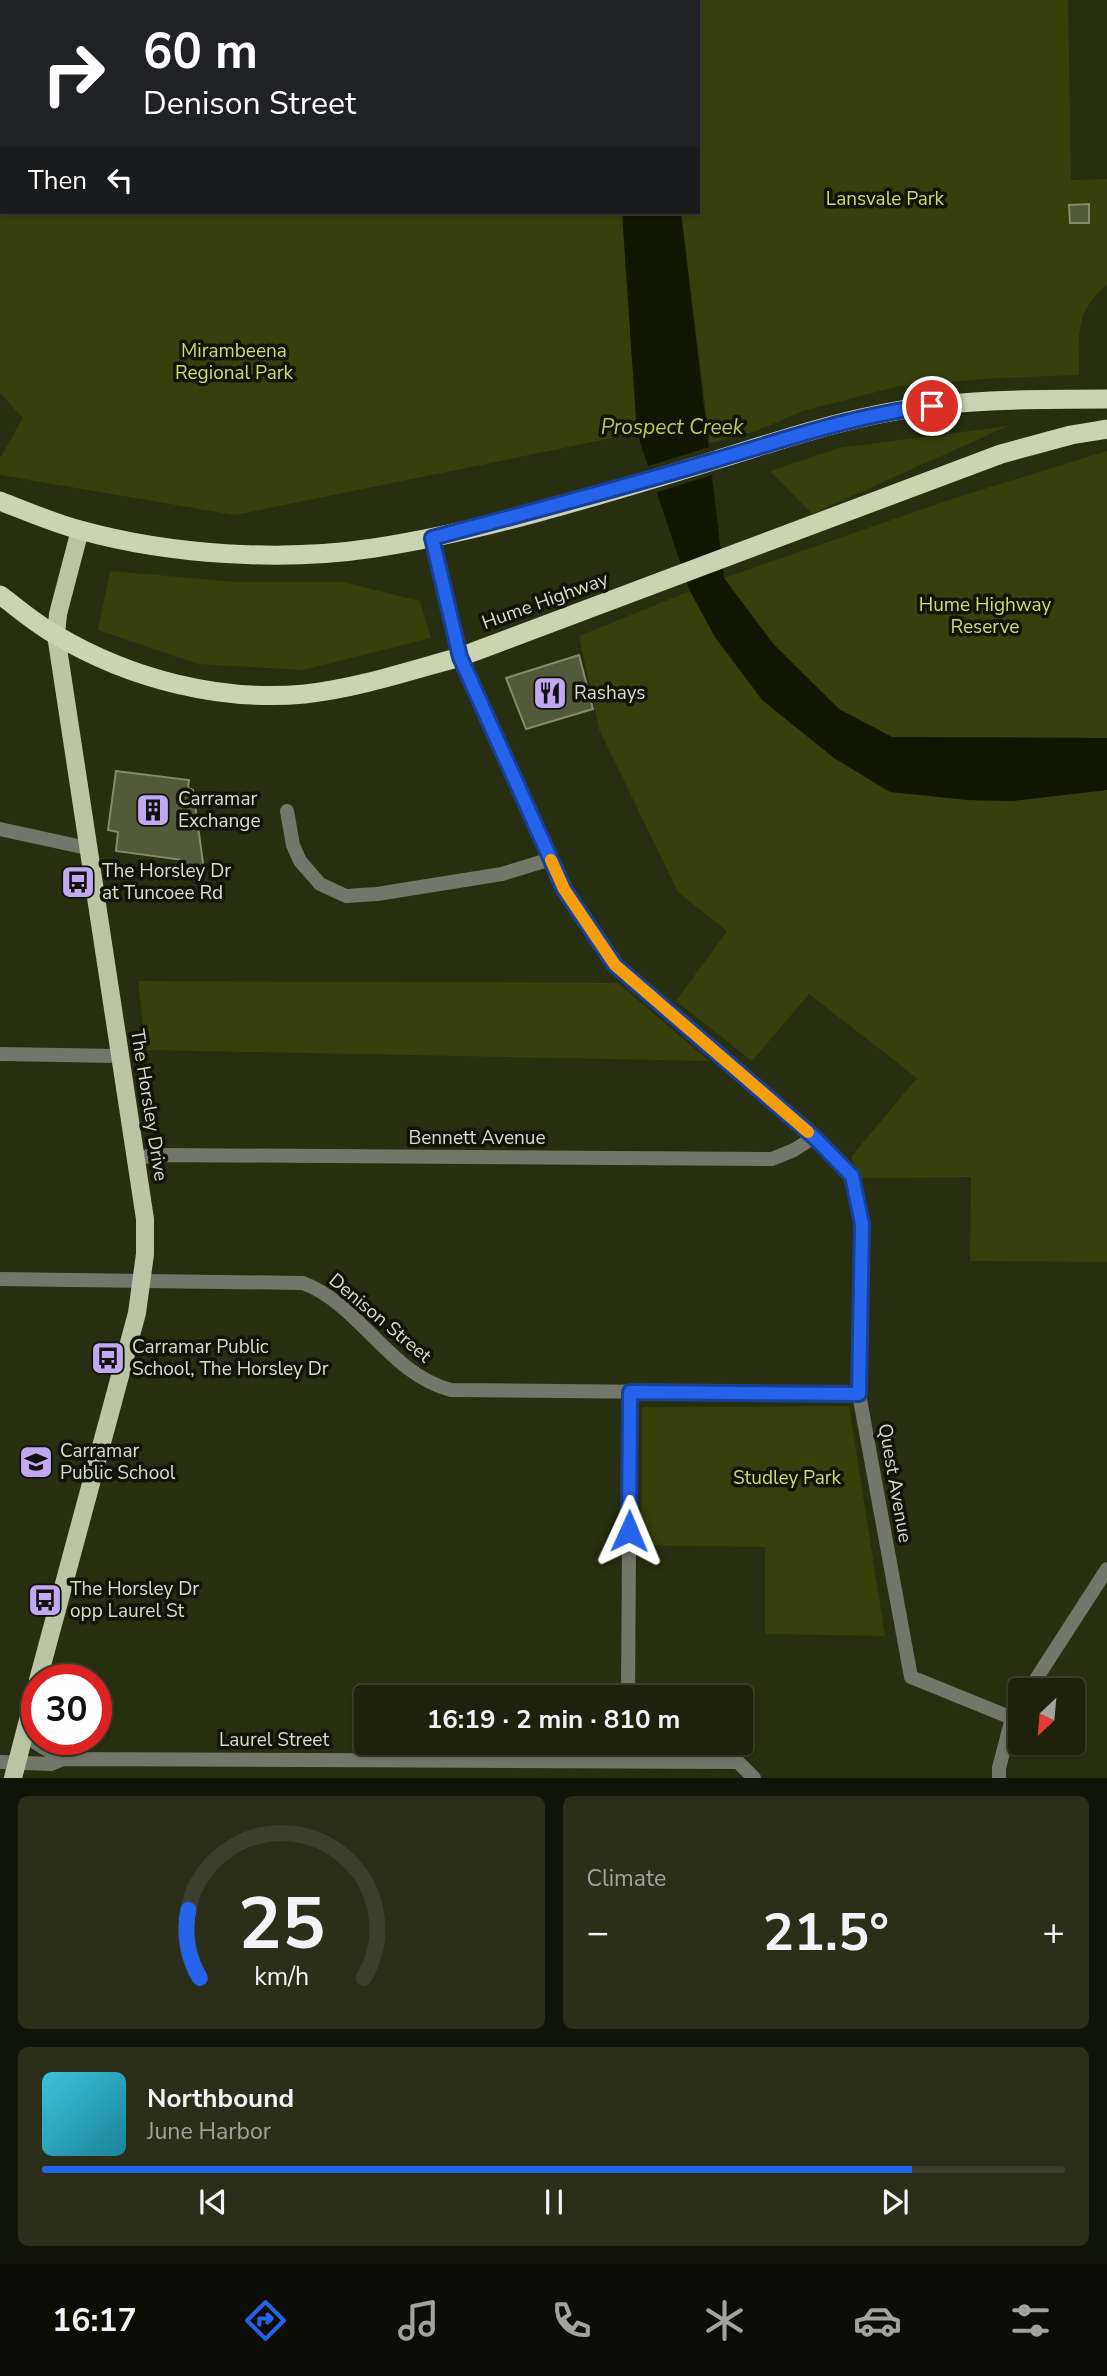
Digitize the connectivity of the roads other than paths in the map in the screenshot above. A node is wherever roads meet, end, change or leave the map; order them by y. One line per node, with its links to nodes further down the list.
1 (1107, 399): 5 (highway)
2 (1107, 429): 8 (highway, Hume Highway)
3 (0, 501): 4 (highway)
4 (80, 530): 5 (highway); 7 (main road, The Horsley Drive)
5 (432, 538): 8 (street, Quest Avenue)
6 (0, 594): 7 (highway, Hume Highway)
7 (56, 635): 8 (highway, Hume Highway); 11 (main road, The Horsley Drive)
8 (460, 657): 12 (street, Quest Avenue)
9 (287, 811): 12 (street)
10 (0, 829): 11 (street)
11 (87, 848): 14 (main road, The Horsley Drive)
12 (551, 859): 15 (street, Quest Avenue)
13 (0, 1054): 14 (street)
14 (120, 1056): 16 (main road, The Horsley Drive)
15 (814, 1137): 16 (street, Bennett Avenue); 20 (street, Quest Avenue)
16 (135, 1158): 18 (main road, The Horsley Drive)
17 (0, 1279): 18 (street, Denison Street)
18 (142, 1281): 19 (street, Denison Street); 22 (main road, The Horsley Drive)
19 (630, 1392): 20 (street, Denison Street); 24 (street)
20 (859, 1394): 25 (street, Quest Avenue)
21 (1107, 1569): 23 (street)
22 (42, 1664)
23 (1037, 1678)
24 (628, 1685)
25 (1008, 1716)
26 (1008, 1733): 34 (street)
27 (21, 1740): 32 (main road)
28 (56, 1755): 30 (street)
29 (627, 1755): 31 (street)
30 (63, 1759): 31 (street, Laurel Street); 32 (street, Laurel Street)
31 (627, 1761): 33 (street, Laurel Street)
32 (10, 1771)
33 (754, 1777)
34 (999, 1777)

